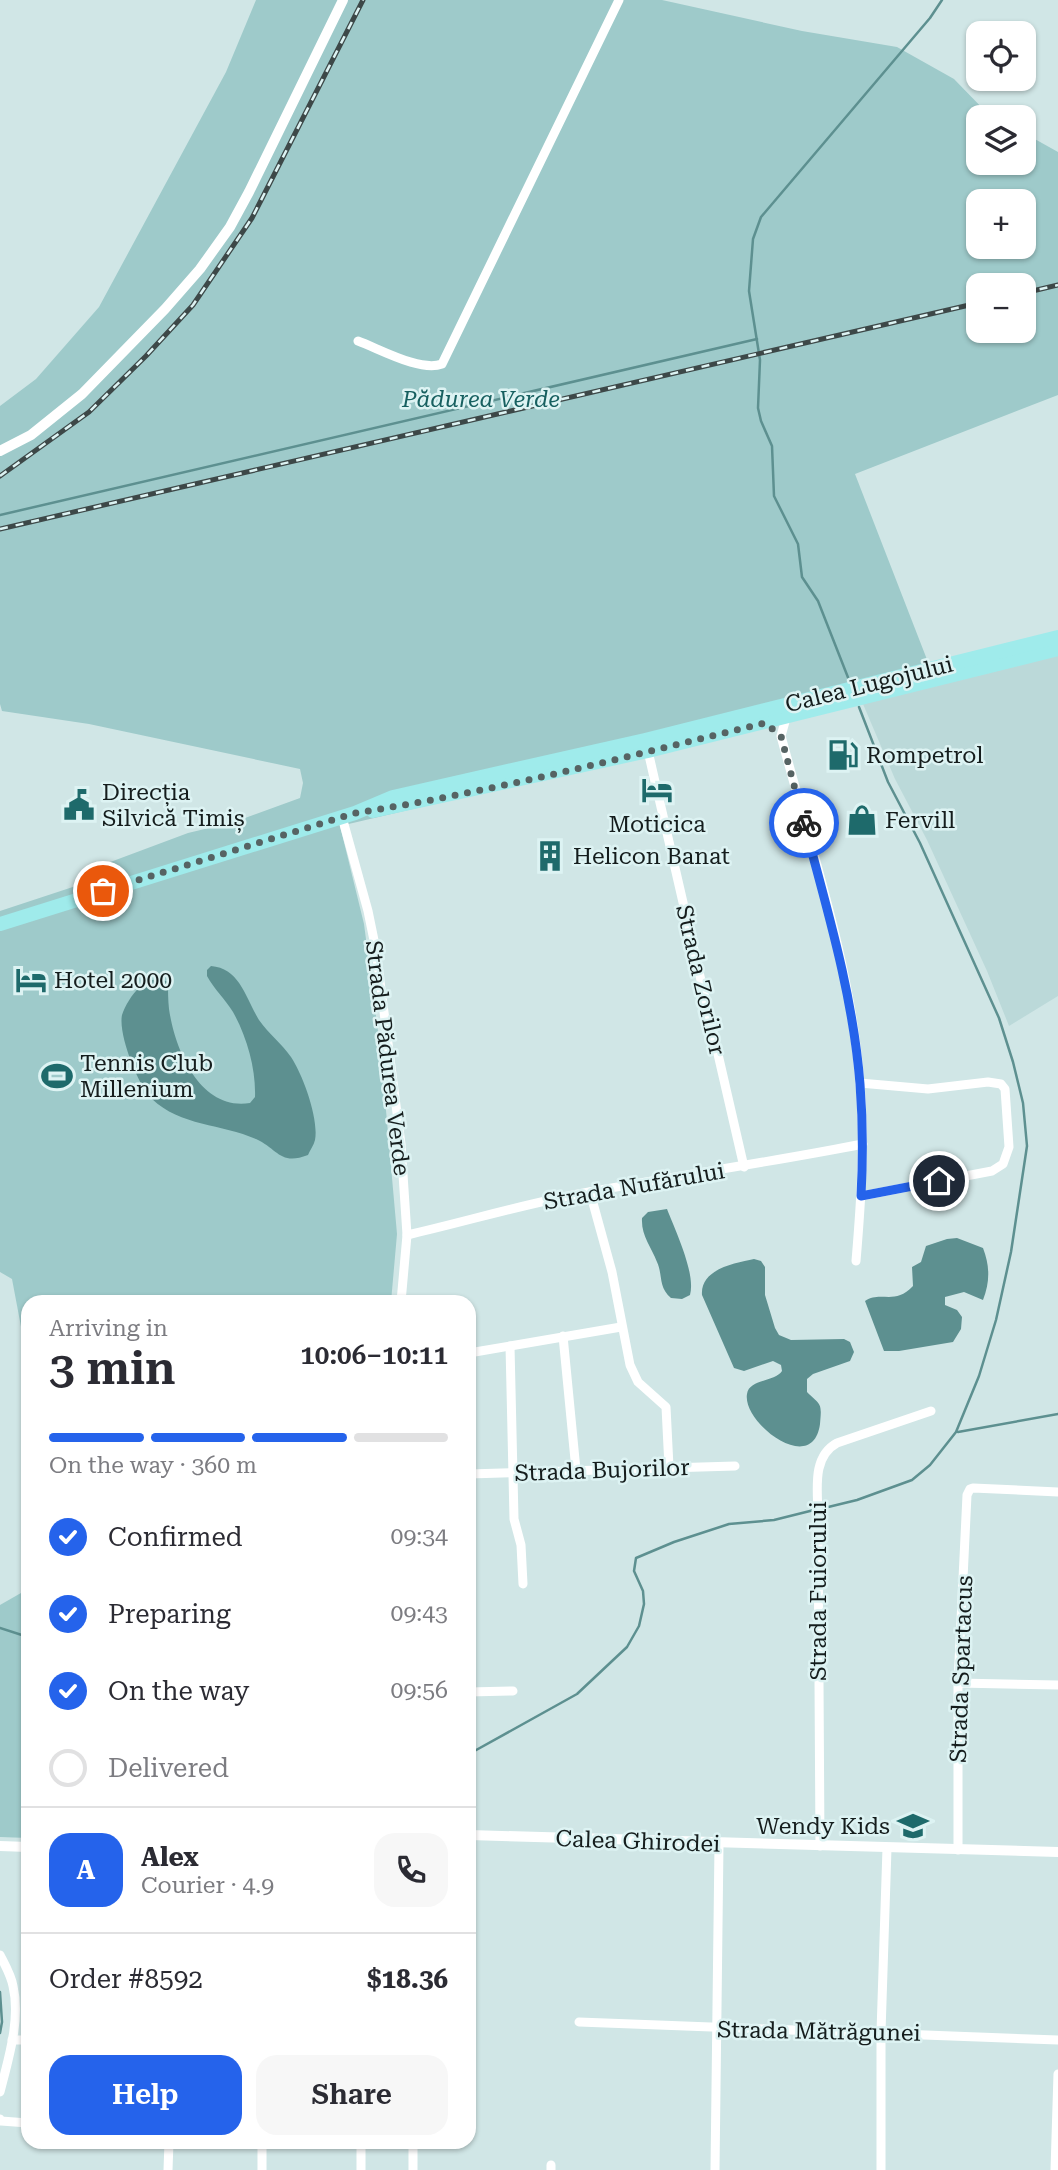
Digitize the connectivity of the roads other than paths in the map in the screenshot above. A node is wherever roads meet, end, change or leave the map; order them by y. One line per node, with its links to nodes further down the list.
1 (343, 0): 4 (street)
2 (619, 0): 3 (street)
3 (358, 341)
4 (0, 451)
5 (1058, 637): 11 (main road, Calea Lugojului)
6 (1058, 649): 7 (main road, Calea Lugojului)
7 (786, 718): 8 (main road, Calea Lugojului); 9 (street)
8 (765, 723): 9 (street); 10 (main road, Calea Lugojului)
9 (781, 736): 13 (street)
10 (648, 751): 11 (main road, Calea Lugojului); 15 (street, Strada Zorilor)
11 (348, 815): 12 (main road); 18 (street, Strada Pădurea Verde)
12 (0, 924)
13 (860, 1083): 14 (street); 17 (street)
14 (863, 1144): 15 (street, Strada Nufărului); 17 (street)
15 (744, 1167): 16 (street, Strada Nufărului)
16 (590, 1192): 18 (street, Strada Nufărului); 21 (street)
17 (861, 1196): 19 (street)
18 (407, 1235): 20 (street, Strada Pădurea Verde)
19 (856, 1261)
20 (402, 1295)
21 (621, 1327): 22 (street); 27 (street)
22 (563, 1336): 23 (street); 28 (street)
23 (510, 1346): 24 (street); 29 (street)
24 (476, 1352)
25 (931, 1411): 40 (street, Strada Fuiorului)
26 (735, 1466): 27 (street, Strada Bujorilor)
27 (669, 1467): 28 (street, Strada Bujorilor)
28 (576, 1470): 29 (street, Strada Bujorilor)
29 (513, 1472): 30 (street, Strada Bujorilor); 32 (street)
30 (476, 1474)
31 (1058, 1492): 33 (street, Strada Spartacus)
32 (523, 1584)
33 (958, 1683): 34 (street); 43 (street, Strada Spartacus)
34 (1058, 1685)
35 (513, 1691): 36 (street)
36 (476, 1692)
37 (476, 1835): 38 (street, Calea Ghirodei)
38 (719, 1844): 40 (street, Calea Ghirodei); 47 (street)
39 (0, 1846): 41 (street)
40 (820, 1846): 42 (street, Calea Ghirodei)
41 (21, 1847)
42 (887, 1847): 43 (street, Calea Ghirodei); 48 (street)
43 (958, 1850): 44 (street, Calea Ghirodei)
44 (1058, 1852)
45 (0, 1955): 50 (street)
46 (579, 2022): 47 (street, Strada Mătrăgunei)
47 (716, 2029): 48 (street, Strada Mătrăgunei); 64 (street)
48 (881, 2032): 49 (street, Strada Mătrăgunei); 65 (street)
49 (1058, 2039)
50 (12, 2040): 51 (street); 53 (street)
51 (21, 2040)
52 (1058, 2074): 66 (street)
53 (0, 2092)
54 (1, 2120): 55 (street)
55 (21, 2122)
56 (169, 2149): 60 (street)
57 (262, 2149): 61 (street)
58 (361, 2149): 62 (street)
59 (413, 2149): 63 (street)
60 (168, 2170)
61 (262, 2170)
62 (361, 2170)
63 (413, 2170)
64 (715, 2170)
65 (881, 2170)
66 (1055, 2170)

